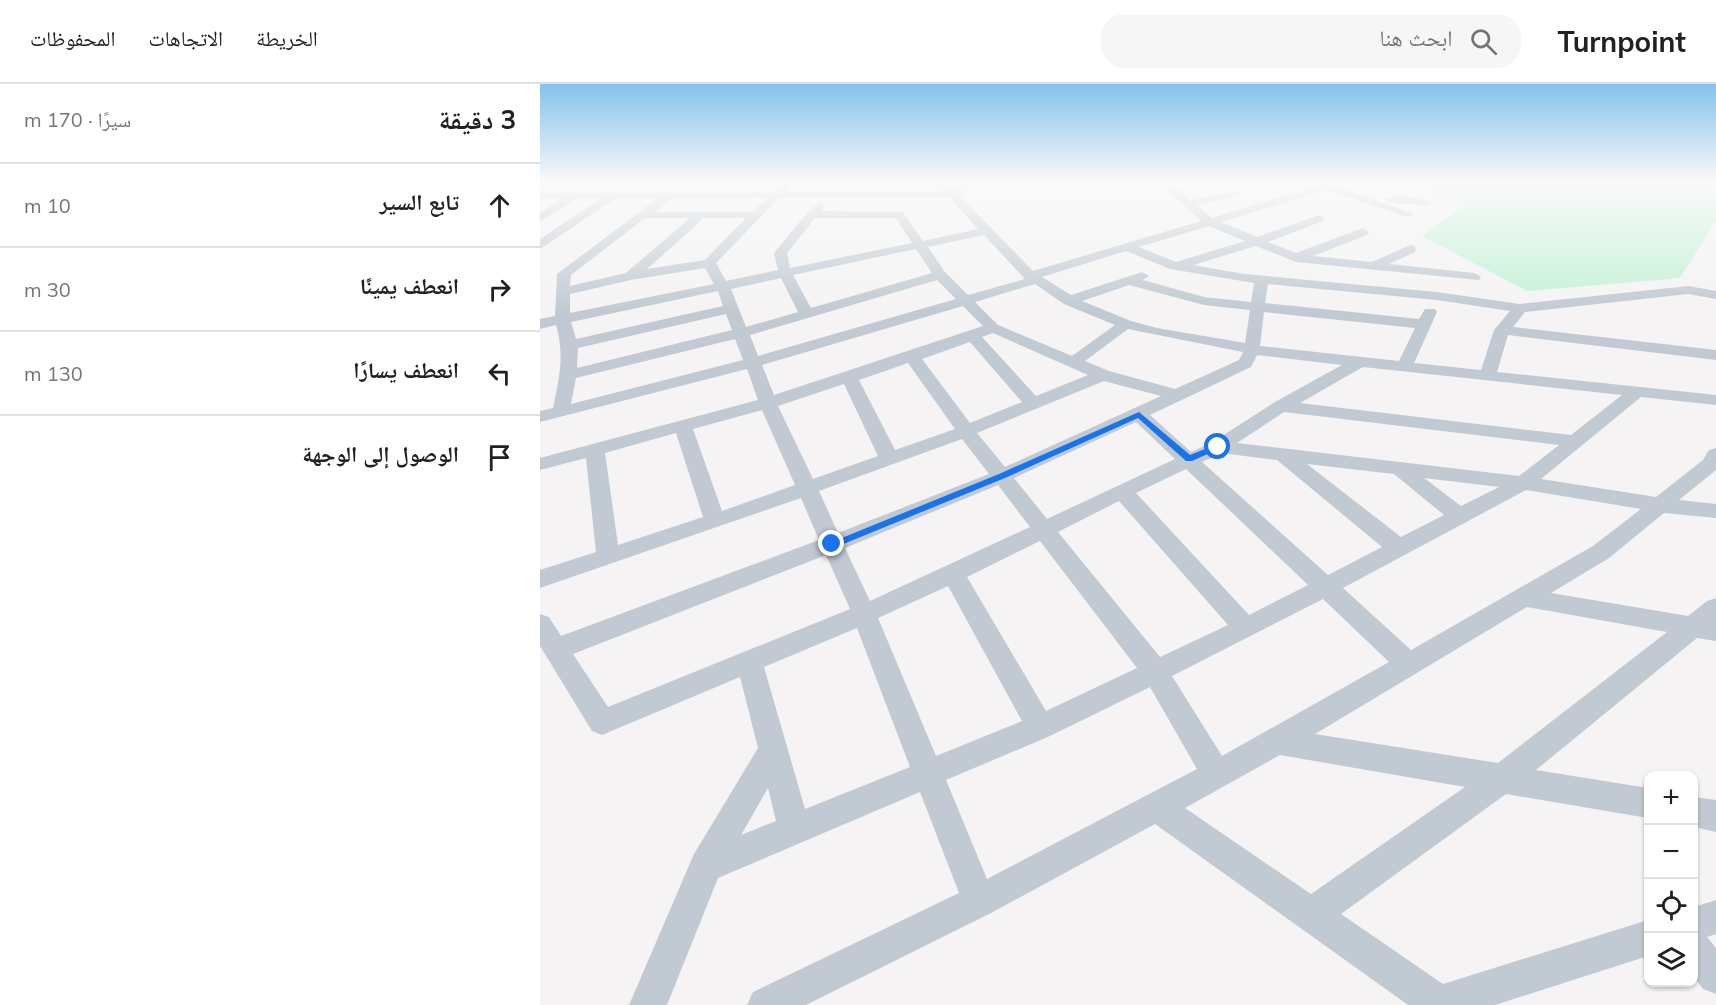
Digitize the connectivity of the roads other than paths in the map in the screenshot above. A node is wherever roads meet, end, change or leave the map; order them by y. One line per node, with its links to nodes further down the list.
1 (568, 226): 14 (street)
2 (627, 226): 32 (street)
3 (688, 226): 25 (street)
4 (744, 226): 19 (street)
5 (802, 226): 22 (street)
6 (908, 226): 15 (street)
7 (982, 226): 11 (street)
8 (1196, 226): 16 (street)
9 (1220, 226): 13 (street)
10 (1300, 226): 13 (street)
11 (987, 231): 15 (street); 27 (street)
12 (1363, 232): 18 (street)
13 (1258, 241): 18 (street); 20 (street)
14 (540, 245)
15 (921, 245): 22 (street); 23 (street)
16 (1125, 246): 20 (street); 27 (street)
17 (1410, 249): 21 (street)
18 (1296, 258): 21 (street); 28 (street)
19 (709, 263): 25 (street); 31 (street)
20 (1175, 266): 28 (street); 29 (street)
21 (1374, 266): 24 (street)
22 (785, 273): 31 (street); 40 (street)
23 (940, 275): 35 (street); 40 (street)
24 (1453, 275): 26 (street); 34 (street)
25 (631, 276): 32 (street)
26 (1474, 277)
27 (1032, 278): 35 (street); 36 (street)
28 (1244, 278): 30 (street)
29 (1129, 281): 36 (street); 37 (street)
30 (1261, 281): 34 (street); 37 (street)
31 (723, 287): 39 (street); 41 (street)
32 (562, 292): 41 (street)
33 (1716, 295): 38 (street)
34 (1437, 296): 38 (street); 44 (street)
35 (964, 301): 45 (street); 54 (street)
36 (1070, 301): 43 (street)
37 (1257, 308): 44 (street); 50 (street)
38 (1520, 308): 46 (street)
39 (731, 309): 47 (street); 49 (street)
40 (806, 312): 47 (street)
41 (562, 319): 42 (street); 49 (street)
42 (540, 324)
43 (1126, 324): 50 (street); 55 (street)
44 (1425, 324): 56 (street)
45 (993, 328): 48 (street); 55 (street)
46 (1503, 330): 51 (street); 60 (street)
47 (741, 333): 54 (street); 57 (street)
48 (973, 336): 52 (street); 65 (street)
49 (570, 345): 57 (street)
50 (1252, 350): 53 (street); 62 (street)
51 (1716, 356)
52 (912, 357): 59 (street); 71 (street)
53 (1360, 362): 56 (street); 66 (street)
54 (753, 363): 64 (street); 67 (street)
55 (1072, 363): 58 (street)
56 (1404, 367): 60 (street)
57 (568, 375): 67 (street)
58 (1103, 375): 62 (street); 65 (street)
59 (849, 377): 64 (street); 77 (street)
60 (1487, 377): 61 (street)
61 (1637, 392): 63 (street); 72 (street)
62 (1176, 395): 68 (street)
63 (1716, 400)
64 (768, 403): 70 (street); 83 (street)
65 (1033, 404): 71 (street)
66 (1281, 406): 72 (street); 73 (street)
67 (561, 411): 69 (street)
68 (1139, 415): 78 (street); 81 (street)
69 (540, 417)
70 (683, 426): 74 (street); 88 (street)
71 (966, 431): 77 (street); 81 (street)
72 (1575, 441): 82 (street)
73 (1218, 447): 75 (street); 78 (street)
74 (596, 449): 79 (street); 92 (street)
75 (1281, 453): 80 (street); 91 (street)
76 (1716, 455): 85 (street)
77 (889, 458): 83 (street)
78 (1189, 459): 84 (street); 95 (street)
79 (540, 464)
80 (1398, 467): 82 (street); 87 (street)
81 (1002, 476): 89 (street); 90 (street)
82 (1523, 483): 85 (street); 87 (street)
83 (806, 489): 88 (street); 90 (street)
84 (1122, 491): 89 (street); 100 (street)
85 (1659, 505): 86 (street); 96 (street)
86 (1716, 511)
87 (1460, 516): 91 (street)
88 (715, 521): 92 (street)
89 (1045, 529): 93 (street); 104 (street)
90 (832, 544): 97 (street); 101 (street)
91 (1399, 548): 95 (street)
92 (608, 556): 94 (street)
93 (953, 574): 97 (street); 105 (street)
94 (540, 579)
95 (1324, 587): 100 (street); 103 (street)
96 (1523, 597): 98 (street); 103 (street)
97 (864, 614): 102 (street); 108 (street)
98 (1709, 622): 110 (street)
99 (540, 624): 101 (street)
100 (1246, 628): 104 (street)
101 (556, 649): 102 (street)
102 (749, 662): 107 (street)
103 (1409, 664): 106 (street)
104 (1155, 671): 105 (street); 109 (street)
105 (1040, 727): 108 (street)
106 (1278, 741): 109 (street); 110 (street)
107 (773, 750): 113 (street); 114 (street)
108 (929, 773): 113 (street); 115 (street)
109 (1217, 774): 112 (street)
110 (1504, 777): 111 (street); 116 (street)
111 (1644, 802)
112 (1157, 807): 115 (street); 116 (street)
113 (794, 828): 114 (street)
114 (706, 866): 122 (street)
115 (979, 901): 123 (street)
116 (1311, 915): 119 (street)
117 (1716, 917): 118 (street)
118 (1698, 923)
119 (1644, 939)
120 (1698, 955): 121 (street)
121 (1716, 976)
122 (648, 1005)
123 (766, 1005)

